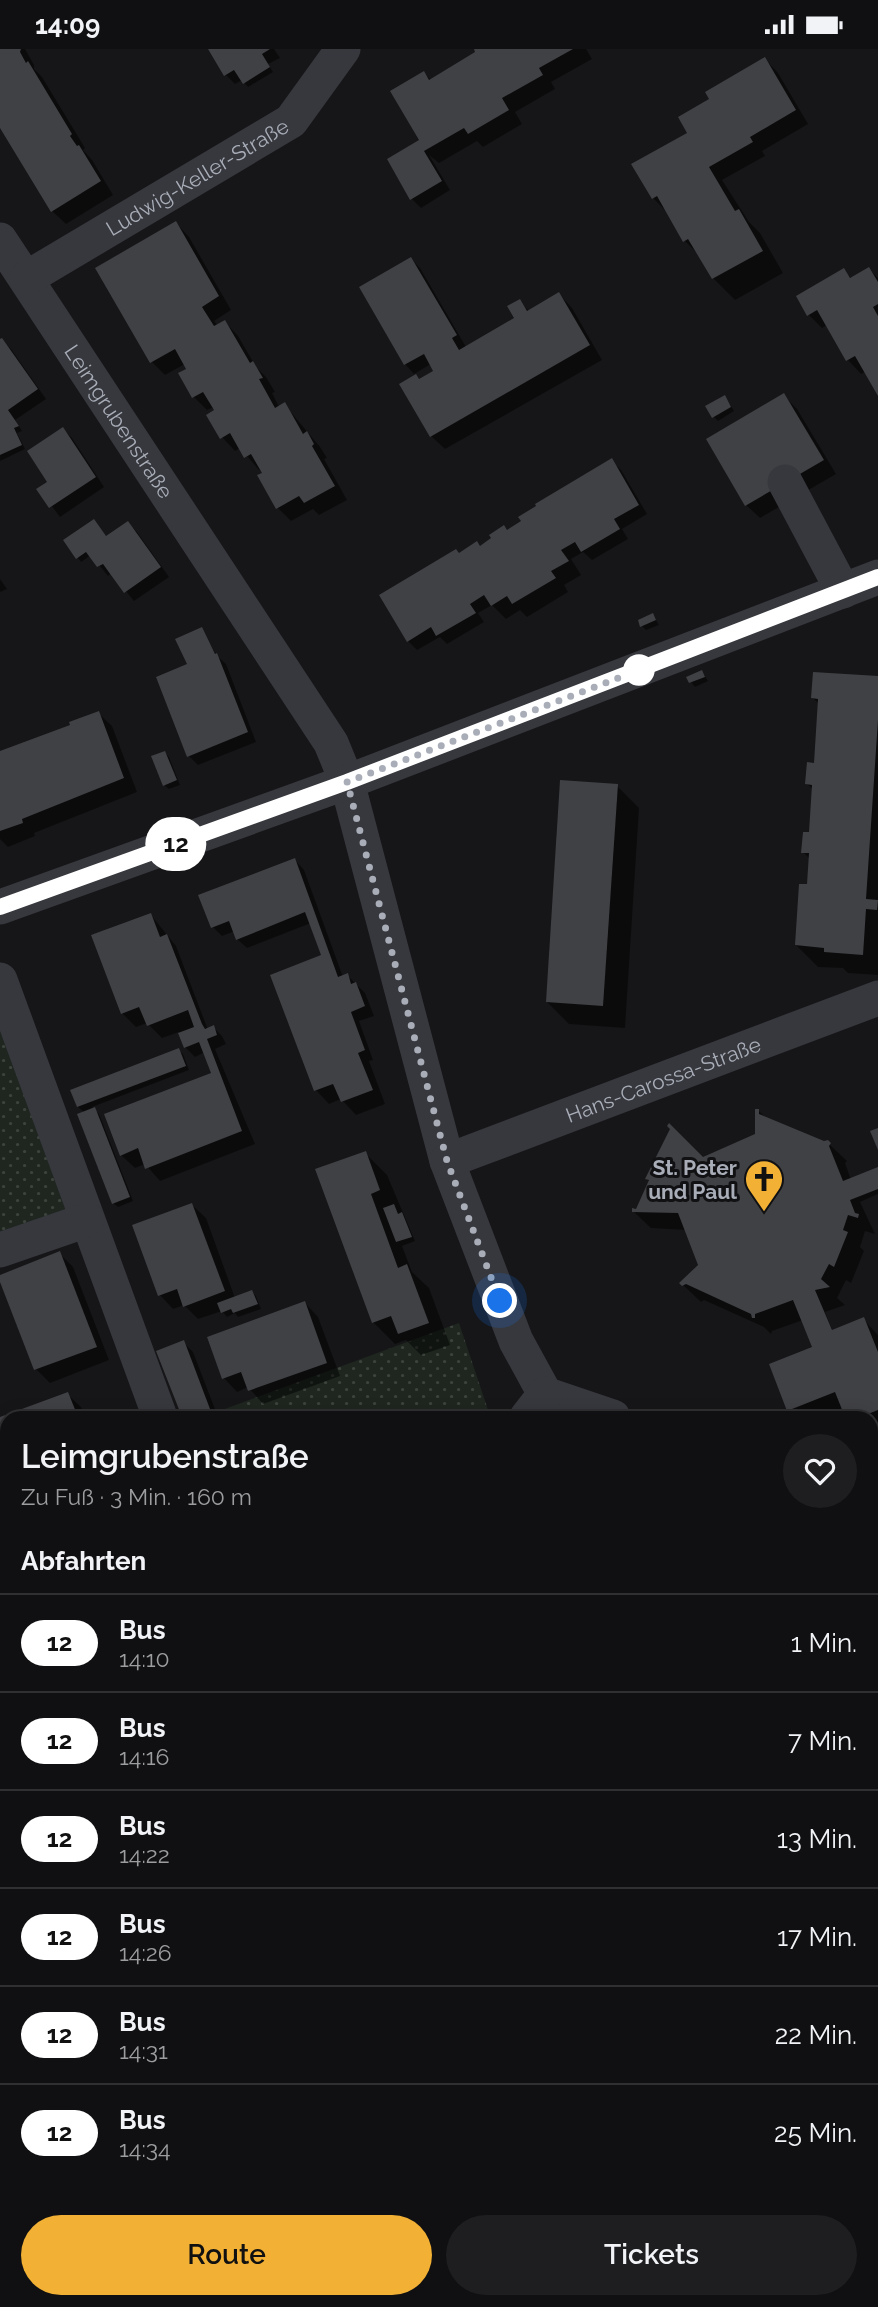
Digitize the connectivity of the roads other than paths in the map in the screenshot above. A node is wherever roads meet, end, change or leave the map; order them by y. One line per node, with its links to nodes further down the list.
1 (343, 49): 3 (street, Ludwig-Keller-Straße)
2 (0, 240): 3 (street, Leimgrubenstraße)
3 (27, 278): 7 (street, Leimgrubenstraße)
4 (785, 482): 6 (street)
5 (878, 577): 6 (street)
6 (843, 590): 7 (street)
7 (347, 782): 8 (street); 11 (street, Leimgrubenstraße)
8 (0, 907)
9 (0, 981): 12 (street)
10 (878, 998): 11 (street, Hans-Carossa-Straße)
11 (447, 1161): 14 (street, Leimgrubenstraße)
12 (87, 1220): 13 (street); 15 (street)
13 (0, 1250)
14 (536, 1406): 16 (street)
15 (158, 1411)
16 (571, 1411)

